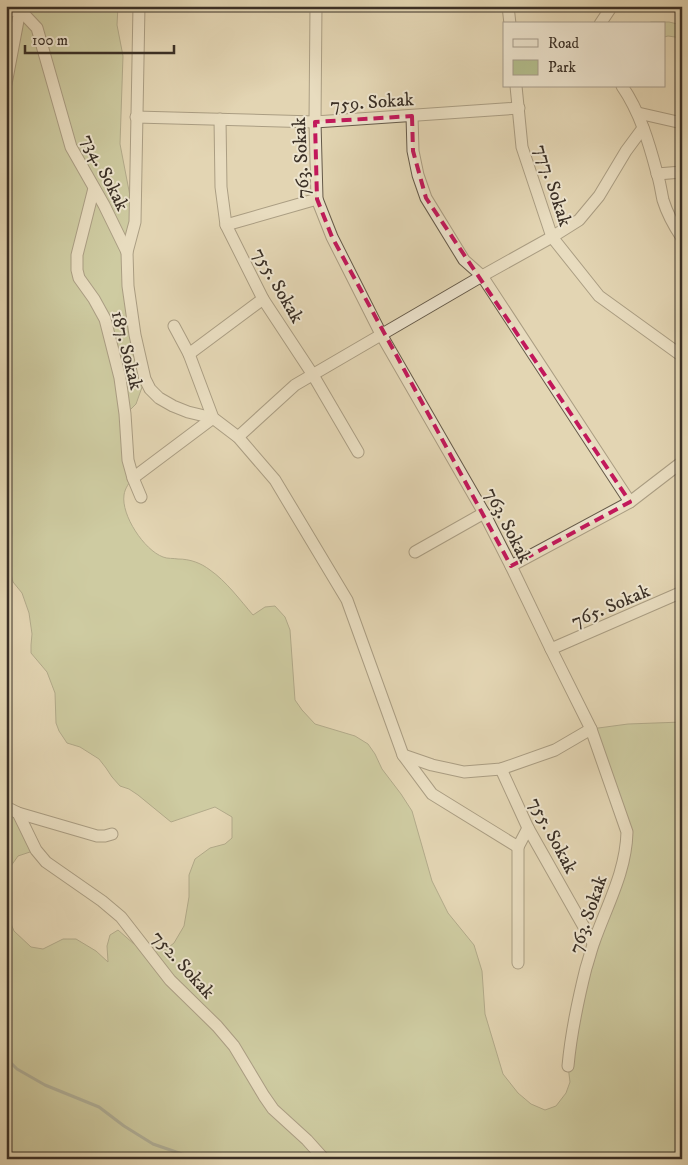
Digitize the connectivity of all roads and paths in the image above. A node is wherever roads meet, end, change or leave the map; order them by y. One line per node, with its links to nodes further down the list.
1 (139, 6): 15 (street)
2 (316, 6): 17 (street, 763. Sokak)
3 (508, 6): 7 (street)
4 (612, 6): 8 (street)
5 (20, 10): 6 (street); 9 (street); 22 (street, 734. Sokak)
6 (6, 11)
7 (510, 22)
8 (601, 22)
9 (6, 84)
10 (516, 88): 12 (street, 777. Sokak)
11 (623, 88): 13 (street)
12 (518, 108): 14 (street, 759. Sokak); 25 (street, 777. Sokak)
13 (638, 113): 18 (street); 19 (street)
14 (412, 116): 17 (street, 759. Sokak); 28 (street)
15 (136, 117): 16 (street, 759. Sokak); 27 (street)
16 (220, 118): 17 (street, 759. Sokak); 24 (street, 755. Sokak)
17 (316, 122): 23 (street, 763. Sokak)
18 (682, 123)
19 (643, 128): 21 (street); 25 (street)
20 (682, 172): 21 (street)
21 (658, 174): 26 (street)
22 (94, 188): 27 (street, 734. Sokak); 39 (street, 187. Sokak)
23 (317, 198): 24 (street); 31 (street, 763. Sokak)
24 (226, 225): 29 (street, 755. Sokak)
25 (552, 237): 28 (street); 33 (street, 777. Sokak)
26 (682, 238)
27 (127, 252): 35 (street)
28 (482, 276): 31 (street); 41 (street)
29 (262, 299): 32 (street); 34 (street, 755. Sokak)
30 (174, 326): 32 (street)
31 (382, 336): 34 (street); 42 (street, 763. Sokak)
32 (189, 354): 35 (street)
33 (682, 356)
34 (314, 375): 36 (street); 37 (street, 755. Sokak)
35 (213, 418): 36 (street); 39 (street)
36 (238, 437): 48 (street)
37 (358, 452)
38 (682, 462): 41 (street)
39 (133, 478): 40 (street, 187. Sokak)
40 (141, 497)
41 (630, 502): 44 (street)
42 (484, 513): 43 (street); 44 (street, 763. Sokak)
43 (414, 552)
44 (511, 566): 46 (street, 763. Sokak)
45 (682, 592): 46 (street, 765. Sokak)
46 (551, 649): 47 (street, 763. Sokak)
47 (591, 729): 49 (street); 55 (street, 763. Sokak)
48 (403, 755): 49 (street); 54 (street)
49 (501, 769): 52 (street, 755. Sokak)
50 (6, 807): 51 (street)
51 (18, 813): 53 (street); 58 (street, 752. Sokak)
52 (528, 828): 54 (street); 55 (street, 755. Sokak)
53 (112, 834)
54 (518, 847): 56 (street)
55 (593, 943): 57 (street, 763. Sokak)
56 (518, 963)
57 (568, 1066)
58 (324, 1159)

